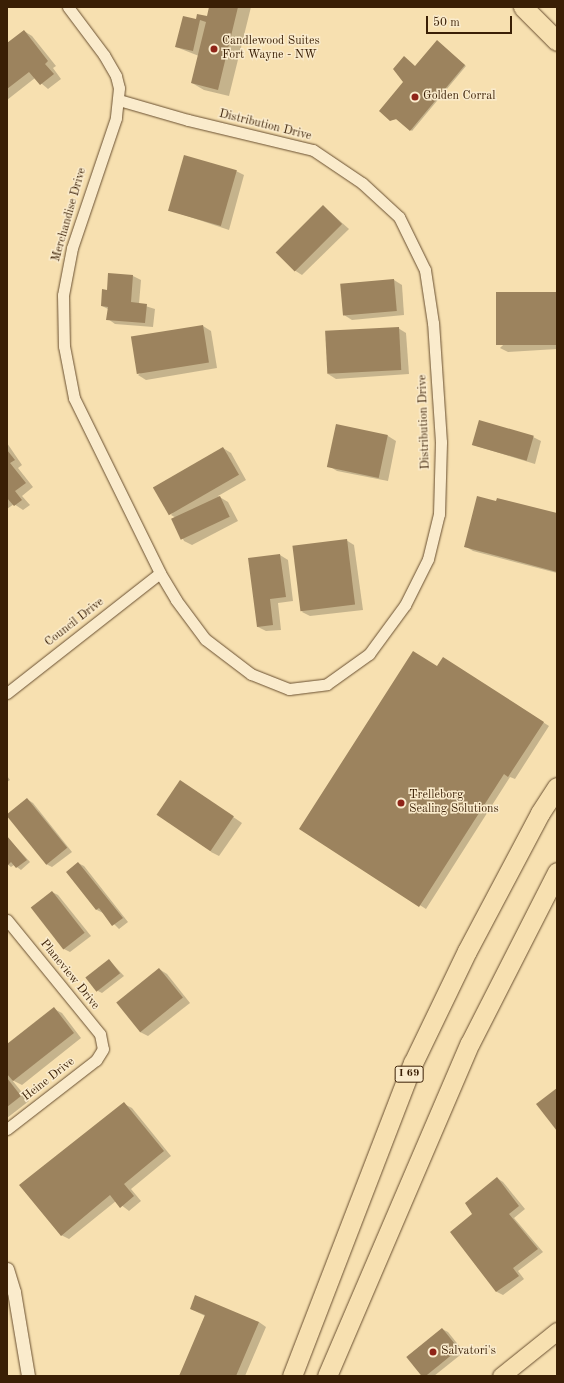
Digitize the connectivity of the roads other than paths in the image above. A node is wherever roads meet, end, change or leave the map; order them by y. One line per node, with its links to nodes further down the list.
1 (68, 7): 4 (street, Merchandise Drive)
2 (523, 7): 3 (highway)
3 (557, 41)
4 (119, 100): 5 (street, Merchandise Drive); 5 (street, Distribution Drive)
5 (160, 573): 6 (street, Council Drive)
6 (7, 693)
7 (557, 787): 15 (highway, I 69)
8 (557, 872): 16 (highway)
9 (7, 920): 10 (street, Planeview Drive)
10 (103, 1049): 11 (street, Heine Drive)
11 (7, 1129)
12 (7, 1269): 14 (street)
13 (557, 1331): 17 (main road)
14 (28, 1376)
15 (292, 1376)
16 (327, 1376)
17 (501, 1376)

